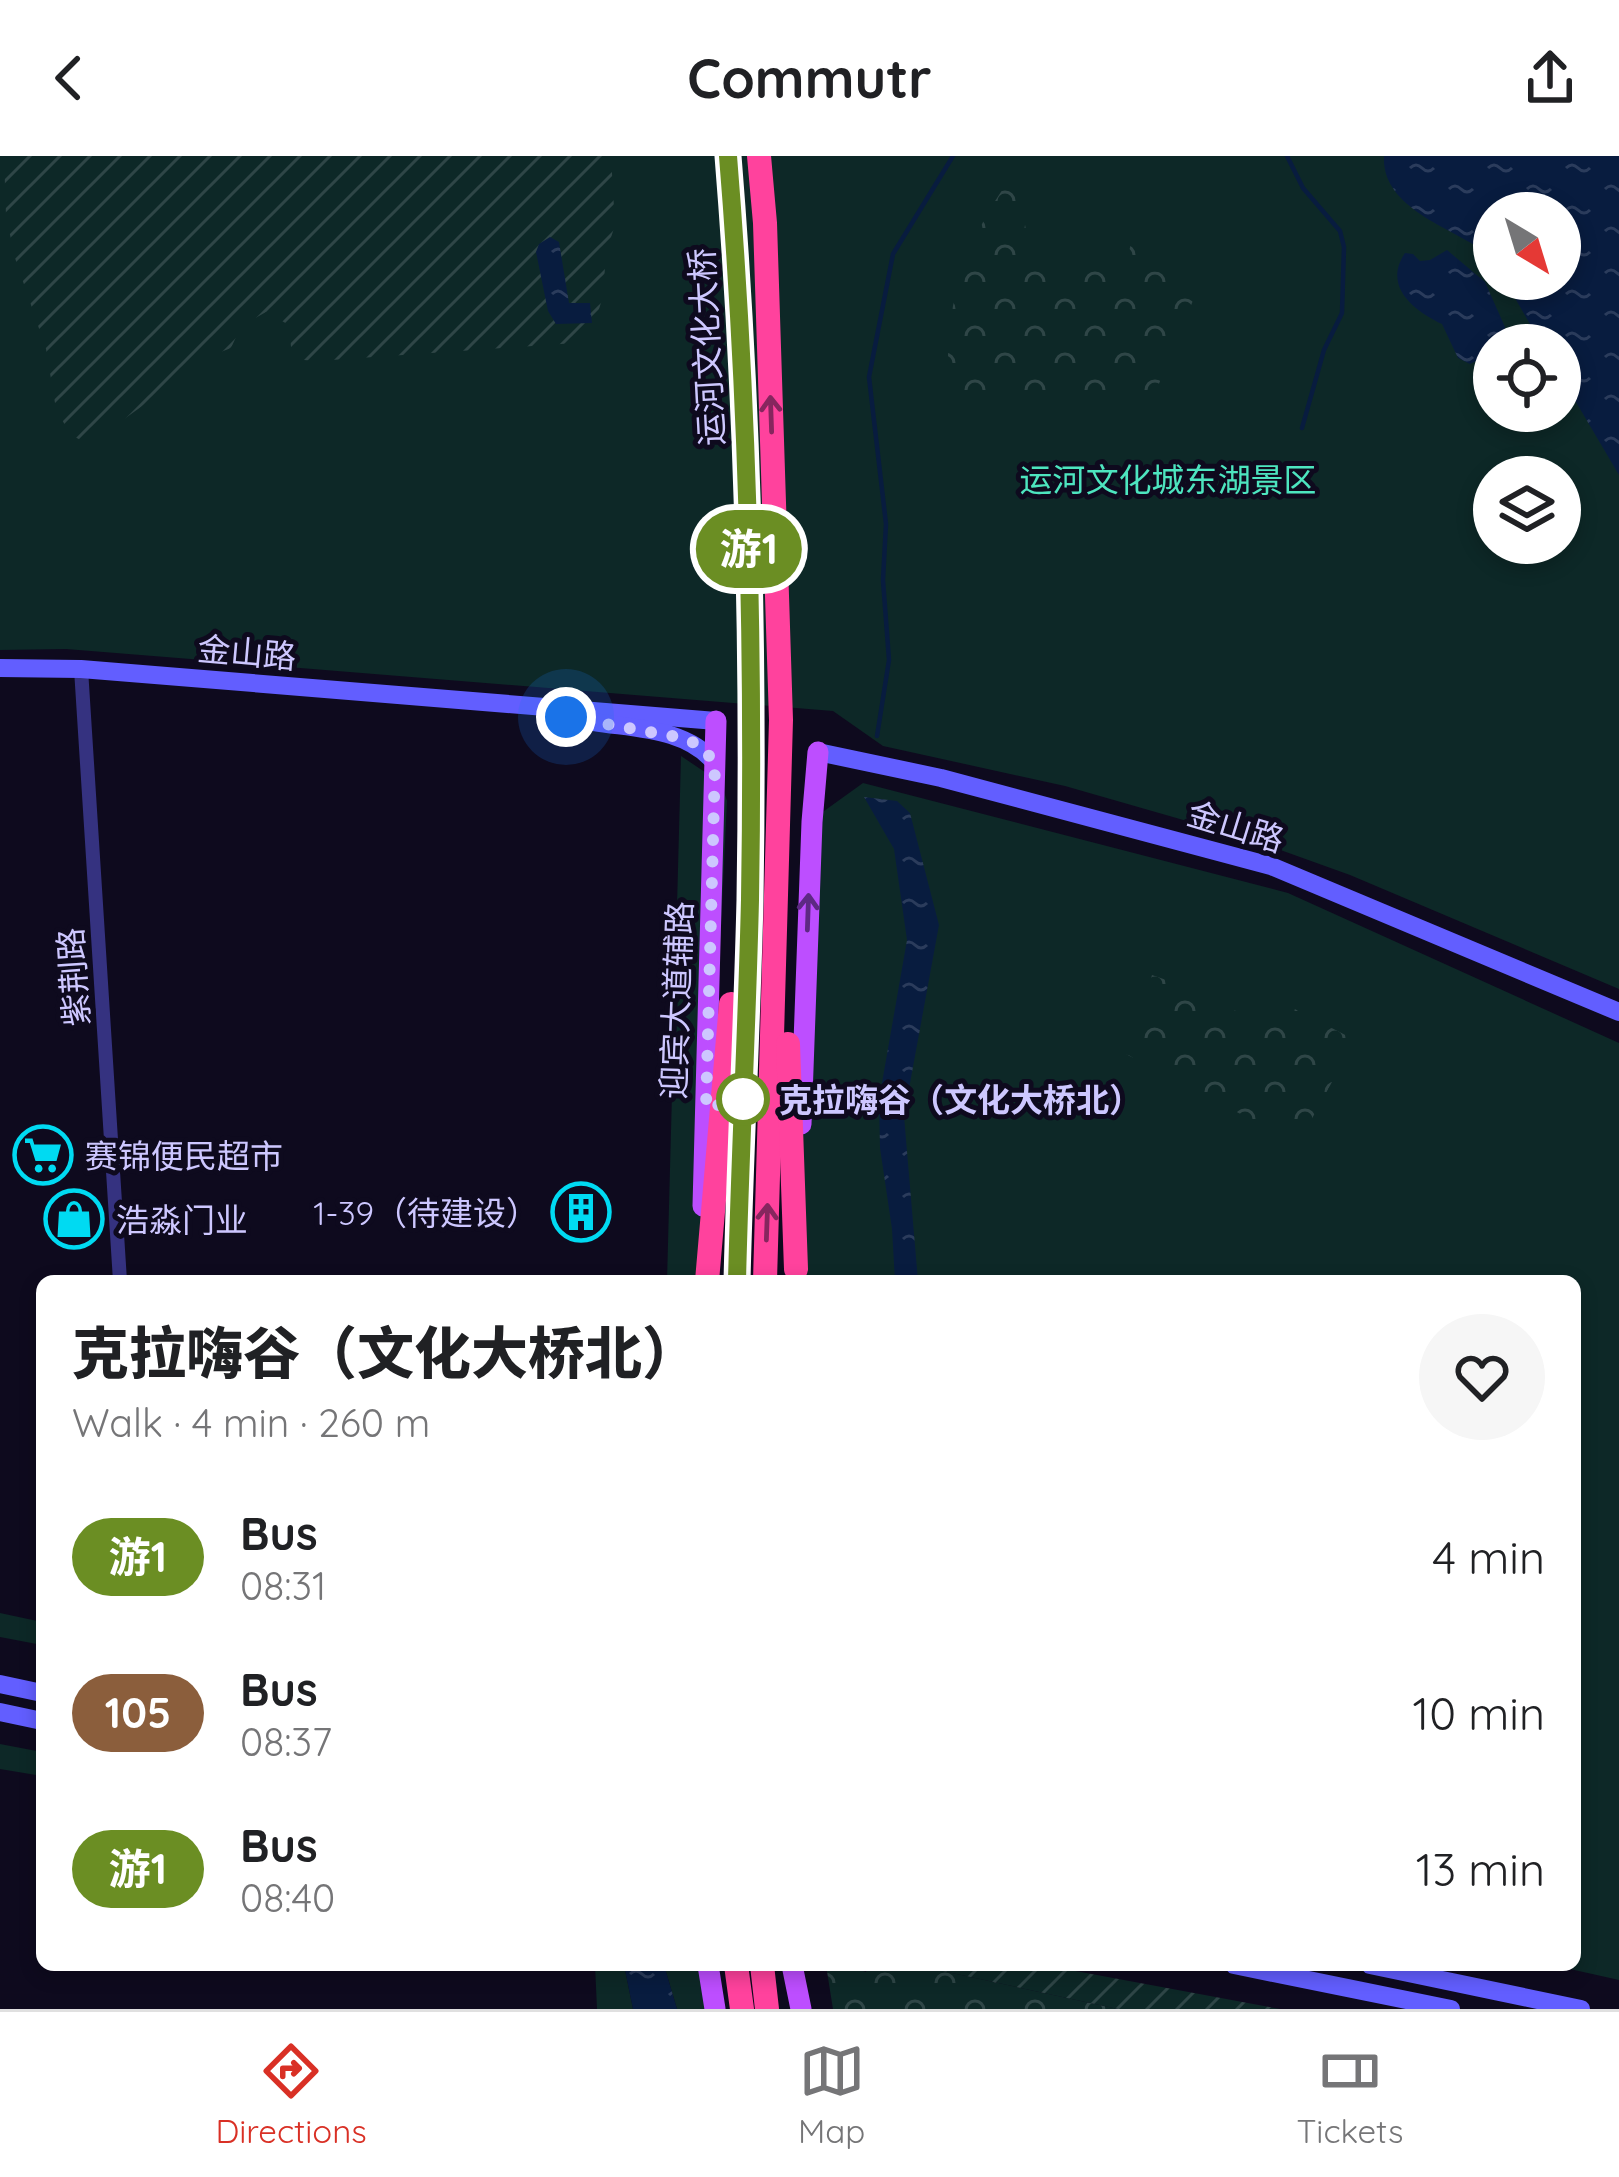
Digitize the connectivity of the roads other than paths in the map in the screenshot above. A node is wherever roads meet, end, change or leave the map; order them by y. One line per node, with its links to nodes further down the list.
1 (728, 156): 4 (highway, 运河文化大桥)
2 (759, 156): 3 (highway, 运河文化大桥, one-way to 2)
3 (779, 629): 16 (highway, one-way to 3); 17 (highway)
4 (750, 648): 14 (highway); 15 (highway)
5 (0, 668): 6 (street, 金山路)
6 (81, 669): 7 (street, 金山路); 12 (street, 紫荆路)
7 (488, 704): 8 (street, 金山路); 10 (street, 金山路)
8 (716, 721): 10 (main road, 迎宾大道辅路)
9 (818, 752): 11 (street, 金山路); 17 (main road, one-way to 9)
10 (715, 763): 13 (main road, 迎宾大道辅路)
11 (1619, 1012)
12 (120, 1275)
13 (705, 1275)
14 (706, 1275)
15 (736, 1275)
16 (765, 1275)
17 (796, 1275)
18 (0, 1684): 19 (street)
19 (36, 1692)
20 (0, 1712): 21 (street)
21 (36, 1719)
22 (709, 1971): 28 (main road)
23 (737, 1971): 29 (highway)
24 (763, 1971): 30 (highway)
25 (793, 1971): 31 (main road)
26 (1264, 1971): 32 (street)
27 (1399, 1971): 33 (street)
28 (715, 2009)
29 (742, 2009)
30 (767, 2009)
31 (801, 2009)
32 (1451, 2009)
33 (1581, 2009)

